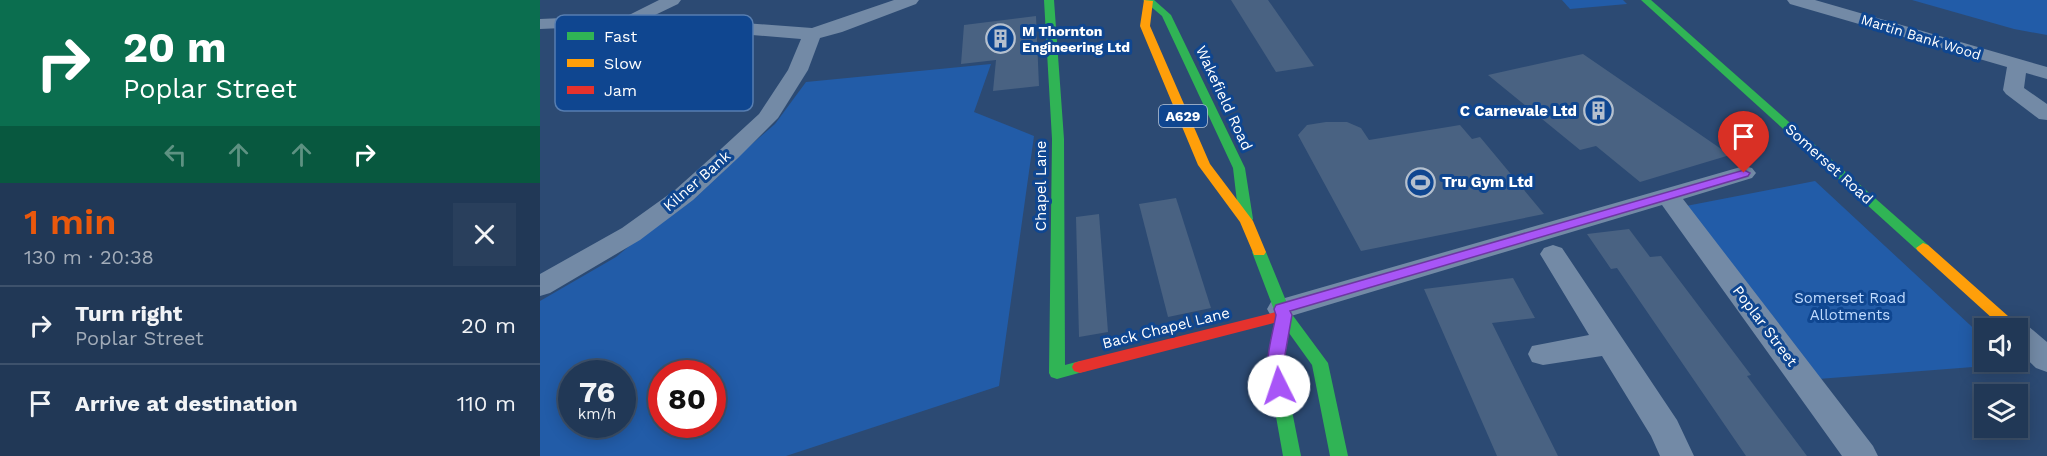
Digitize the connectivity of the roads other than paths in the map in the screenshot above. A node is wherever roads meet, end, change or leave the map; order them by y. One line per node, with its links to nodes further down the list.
1 (672, 0): 7 (street)
2 (910, 0): 11 (street)
3 (1049, 0): 26 (main road, Chapel Lane)
4 (1148, 0): 17 (main road, Wakefield Road / A629); 17 (main road, Wakefield Road / A629)
5 (1646, 0): 21 (main road, Somerset Road)
6 (1796, 0): 12 (street, Martin Bank Wood)
7 (641, 15)
8 (555, 23): 9 (street)
9 (540, 24)
10 (753, 29): 11 (street)
11 (812, 34): 19 (street, Kilner Bank)
12 (2017, 66): 13 (street, Martin Bank Wood); 14 (street)
13 (2047, 74)
14 (2047, 114)
15 (1744, 173): 16 (street)
16 (1668, 196): 20 (street); 30 (street, Poplar Street)
17 (1246, 221): 20 (main road, Wakefield Road / A629)
18 (1553, 254): 22 (street)
19 (540, 286)
20 (1283, 312): 26 (main road, Back Chapel Lane); 27 (main road); 28 (main road, Wakefield Road / A629)
21 (2001, 318)
22 (1610, 343): 24 (street); 29 (street)
23 (2028, 343): 25 (street)
24 (1543, 354)
25 (2047, 360)
26 (1057, 373)
27 (1292, 456)
28 (1339, 456)
29 (1677, 456)
30 (1861, 456)

